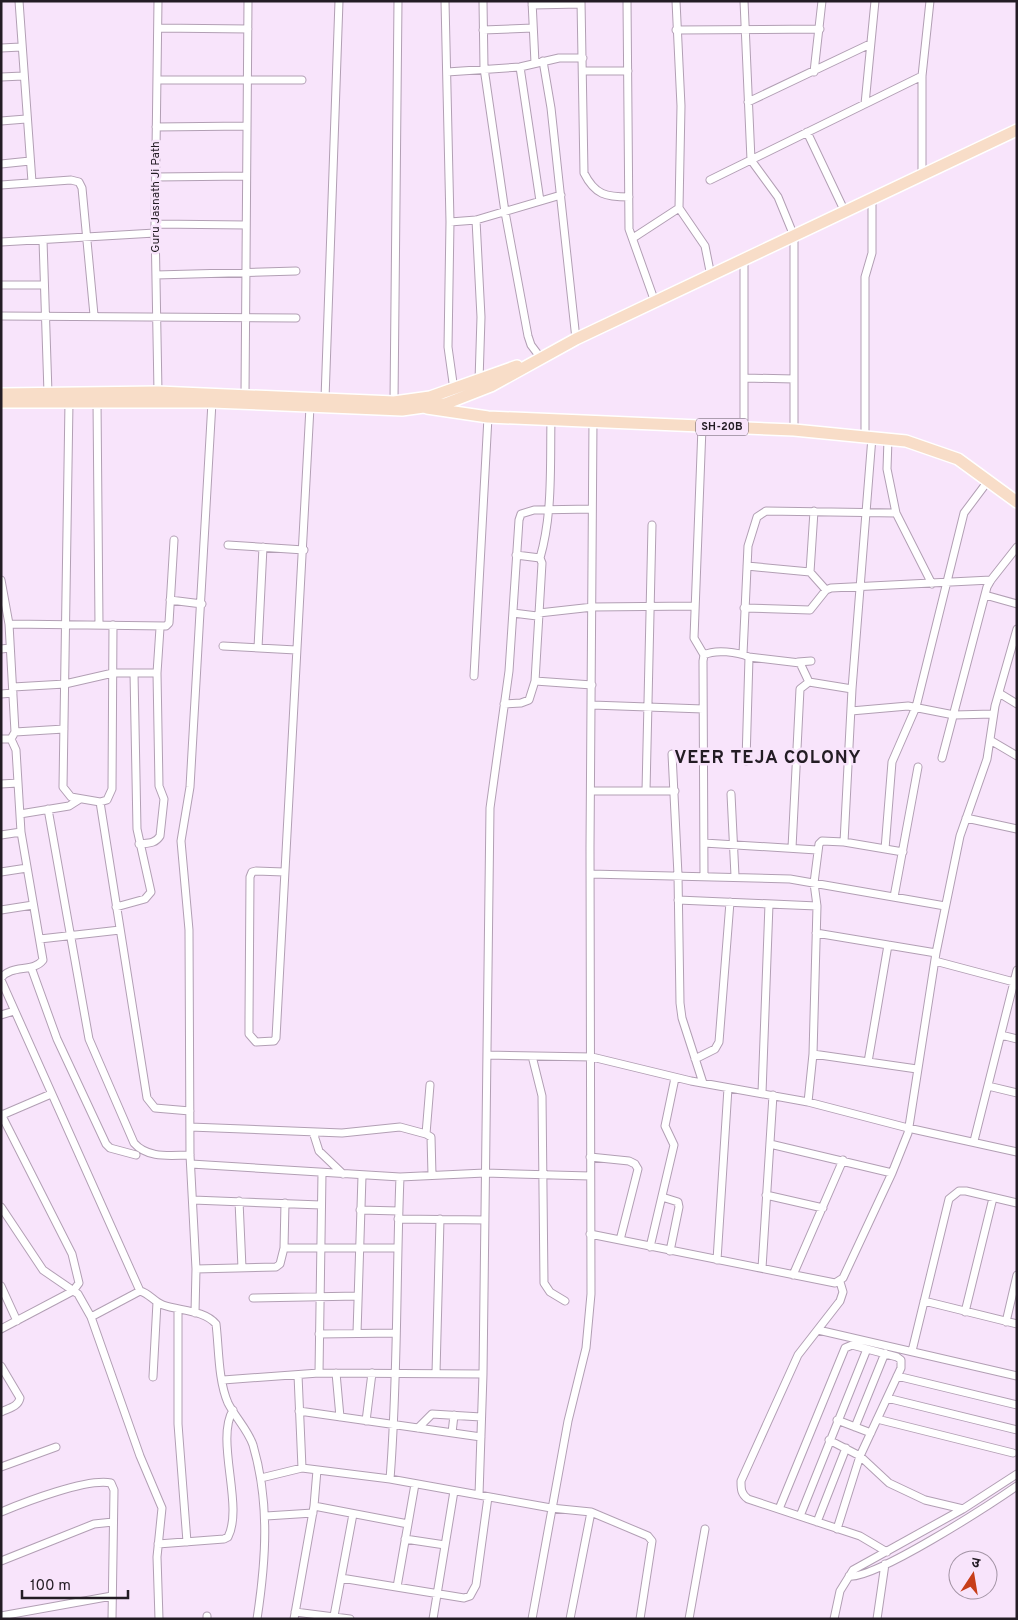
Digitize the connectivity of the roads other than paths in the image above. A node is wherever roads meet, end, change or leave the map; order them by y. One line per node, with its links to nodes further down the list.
1 (19, 1): 24 (street)
2 (158, 1): 16 (street, Guru Jasnath Ji Path)
3 (248, 1): 18 (street)
4 (339, 1): 99 (street)
5 (398, 1): 105 (street)
6 (445, 1): 33 (street)
7 (482, 1): 21 (street)
8 (627, 1): 32 (street)
9 (676, 1): 22 (street)
10 (744, 1): 19 (street)
11 (822, 1): 20 (street)
12 (875, 1): 23 (street)
13 (930, 1): 36 (street)
14 (581, 2): 15 (street); 26 (street)
15 (532, 3): 17 (street)
16 (158, 28): 18 (street); 38 (street, Guru Jasnath Ji Path)
17 (533, 28): 21 (street); 28 (street)
18 (248, 29): 39 (street)
19 (746, 29): 20 (street); 22 (street); 41 (street)
20 (820, 29): 34 (street)
21 (483, 30): 30 (street)
22 (676, 30): 62 (street)
23 (870, 44): 34 (street); 42 (street)
24 (21, 47): 25 (street); 35 (street)
25 (1, 48)
26 (583, 58): 27 (street); 31 (street)
27 (543, 62): 28 (street); 58 (street)
28 (535, 63): 29 (street)
29 (520, 67): 30 (street); 61 (street)
30 (484, 68): 33 (street); 63 (street)
31 (583, 71): 32 (street); 59 (street)
32 (628, 71): 59 (street)
33 (447, 72): 66 (street)
34 (814, 72): 41 (street)
35 (23, 76): 37 (street); 43 (street)
36 (922, 76): 42 (street); 52 (street)
37 (1, 77)
38 (157, 80): 39 (street); 46 (street, Guru Jasnath Ji Path)
39 (247, 80): 40 (street); 45 (street)
40 (302, 80)
41 (748, 102): 49 (street)
42 (865, 104): 48 (street)
43 (26, 119): 44 (street); 50 (street)
44 (1, 121)
45 (247, 126): 46 (street); 53 (street)
46 (156, 127): 54 (street, Guru Jasnath Ji Path)
47 (1017, 130): 52 (main road)
48 (807, 132): 49 (street); 64 (street)
49 (750, 160): 55 (street); 70 (street)
50 (30, 161): 51 (street); 56 (street)
51 (1, 164)
52 (922, 174): 60 (main road)
53 (246, 176): 54 (street); 68 (street)
54 (156, 177): 67 (street, Guru Jasnath Ji Path)
55 (710, 180)
56 (32, 182): 57 (street); 71 (street)
57 (1, 185)
58 (561, 195): 61 (street); 89 (street)
59 (629, 197): 72 (street)
60 (872, 197): 64 (main road); 114 (street)
61 (540, 201): 63 (street)
62 (679, 208): 72 (street); 79 (street)
63 (505, 212): 65 (street); 90 (street)
64 (845, 212): 70 (main road)
65 (476, 220): 66 (street); 93 (street)
66 (450, 222): 94 (street)
67 (155, 224): 68 (street); 69 (street, Guru Jasnath Ji Path)
68 (246, 225): 76 (street)
69 (155, 233): 71 (street); 78 (street, Guru Jasnath Ji Path)
70 (794, 236): 75 (main road); 92 (street)
71 (87, 237): 73 (street); 83 (street)
72 (633, 238): 82 (street)
73 (43, 240): 74 (street); 81 (street)
74 (1, 242)
75 (744, 260): 79 (main road); 91 (street)
76 (246, 271): 77 (street); 78 (street); 88 (street)
77 (296, 271)
78 (156, 275): 86 (street, Guru Jasnath Ji Path)
79 (711, 276): 82 (main road)
80 (1, 285): 81 (street)
81 (44, 285): 85 (street)
82 (655, 302): 89 (main road)
83 (94, 315): 85 (street); 86 (street)
84 (1, 316): 85 (street)
85 (46, 316): 96 (street)
86 (156, 316): 88 (street); 95 (street, Guru Jasnath Ji Path)
87 (296, 318): 88 (street)
88 (246, 319): 98 (street)
89 (576, 340): 90 (main road)
90 (537, 359): 93 (main road); 107 (main road)
91 (745, 378): 92 (street); 112 (street)
92 (794, 379): 113 (street)
93 (479, 381): 94 (main road)
94 (454, 390): 100 (main road)
95 (158, 392): 96 (main road); 98 (main road)
96 (48, 393): 97 (main road)
97 (1, 394)
98 (245, 395): 99 (main road)
99 (325, 399): 105 (main road)
100 (412, 401): 105 (main road); 107 (main road, SH-20B)
101 (1, 402): 102 (main road)
102 (69, 402): 103 (main road); 151 (street)
103 (97, 402): 104 (main road); 152 (street)
104 (212, 402): 106 (main road); 142 (street)
105 (394, 402)
106 (310, 407): 107 (main road); 128 (street)
107 (427, 408): 108 (main road, SH-20B)
108 (488, 417): 109 (main road, SH-20B); 168 (street)
109 (551, 419): 110 (main road, SH-20B); 118 (street)
110 (594, 420): 111 (main road, SH-20B); 119 (street)
111 (702, 427): 112 (main road, SH-20B); 145 (street)
112 (744, 428): 113 (main road, SH-20B)
113 (794, 430): 114 (main road, SH-20B)
114 (868, 437): 115 (main road, SH-20B); 122 (street)
115 (888, 439): 116 (main road, SH-20B); 121 (street)
116 (988, 481): 117 (main road, SH-20B); 135 (street)
117 (1017, 502)
118 (549, 509): 119 (street); 129 (street); 130 (street)
119 (592, 509): 146 (street)
120 (814, 511): 122 (street); 131 (street); 132 (street)
121 (896, 513): 122 (street); 136 (street)
122 (866, 514): 137 (street)
123 (652, 525): 144 (street)
124 (174, 540): 140 (street)
125 (228, 545): 126 (street)
126 (263, 547): 128 (street); 158 (street)
127 (1017, 547): 134 (street)
128 (304, 550): 160 (street)
129 (516, 555): 130 (street); 148 (street)
130 (540, 558): 149 (street)
131 (747, 566): 132 (street); 147 (street)
132 (810, 572): 138 (street)
133 (1, 580): 141 (street)
134 (991, 580): 135 (street); 139 (street)
135 (946, 583): 136 (street); 181 (street)
136 (932, 584): 137 (street)
137 (860, 587): 138 (street); 173 (street)
138 (826, 590): 147 (street)
139 (985, 595): 143 (street); 185 (street)
140 (170, 600): 142 (street); 154 (street)
141 (3, 602): 150 (street)
142 (202, 604): 267 (street)
143 (1017, 604)
144 (650, 606): 145 (street); 146 (street); 180 (street)
145 (695, 606): 161 (street)
146 (593, 607): 149 (street); 172 (street)
147 (744, 608): 162 (street)
148 (513, 613): 149 (street); 177 (street)
149 (539, 613): 169 (street)
150 (9, 624): 151 (street); 157 (street)
151 (66, 624): 152 (street); 171 (street)
152 (99, 624): 153 (street)
153 (113, 625): 154 (street); 165 (street)
154 (160, 628): 167 (street)
155 (1016, 634): 175 (street)
156 (223, 646): 158 (street)
157 (10, 648): 159 (street); 174 (street)
158 (258, 648): 160 (street)
159 (1, 649)
160 (296, 650): 220 (street)
161 (704, 655): 162 (street); 182 (street)
162 (746, 655): 164 (street); 194 (street)
163 (811, 660): 164 (street)
164 (798, 662): 170 (street)
165 (113, 673): 166 (street); 171 (street); 203 (street)
166 (134, 673): 167 (street); 211 (street)
167 (157, 673): 211 (street)
168 (474, 676)
169 (535, 681): 172 (street); 177 (street)
170 (809, 682): 173 (street); 214 (street)
171 (65, 684): 174 (street); 186 (street)
172 (592, 685): 179 (street)
173 (852, 689): 183 (street)
174 (13, 690): 176 (street); 187 (street)
175 (999, 693): 178 (street); 184 (street)
176 (1, 694)
177 (504, 704): 251 (street)
178 (1017, 704)
179 (592, 705): 180 (street); 198 (street)
180 (648, 706): 182 (street); 199 (street)
181 (916, 707): 183 (street); 185 (street); 215 (street)
182 (703, 709): 212 (street)
183 (851, 711): 210 (street)
184 (993, 714): 185 (street); 190 (street)
185 (954, 715): 193 (street)
186 (64, 729): 187 (street); 202 (street)
187 (15, 732): 189 (street)
188 (1, 739): 189 (street)
189 (11, 739): 196 (street)
190 (990, 740): 192 (street); 206 (street)
191 (672, 754): 200 (street)
192 (1017, 756)
193 (942, 758)
194 (746, 761)
195 (918, 766): 217 (street)
196 (18, 783): 197 (street); 205 (street)
197 (1, 784)
198 (592, 791): 199 (street); 221 (street)
199 (646, 791): 200 (street)
200 (675, 791): 222 (street)
201 (731, 794): 213 (street)
202 (80, 799): 203 (street); 204 (street)
203 (100, 802): 233 (street)
204 (48, 809): 205 (street); 237 (street)
205 (20, 814): 208 (street)
206 (966, 818): 207 (street); 232 (street)
207 (1017, 829)
208 (21, 832): 209 (street); 218 (street)
209 (1, 834)
210 (844, 842): 215 (street); 216 (street)
211 (139, 844): 233 (street)
212 (704, 844): 213 (street); 223 (street)
213 (734, 844): 214 (street); 224 (street)
214 (792, 848): 216 (street)
215 (885, 849): 217 (street)
216 (817, 850): 225 (street)
217 (902, 852): 226 (street)
218 (27, 868): 219 (street); 230 (street)
219 (1, 872)
220 (284, 872): 220 (street)
221 (590, 874): 222 (street); 253 (street)
222 (678, 875): 223 (street); 227 (street)
223 (704, 876): 224 (street)
224 (735, 876): 225 (street)
225 (814, 883): 226 (street); 231 (street)
226 (894, 897): 232 (street)
227 (678, 900): 228 (street); 254 (street)
228 (730, 902): 229 (street); 254 (street)
229 (769, 904): 231 (street); 262 (street)
230 (34, 905): 234 (street); 238 (street)
231 (817, 906): 236 (street)
232 (945, 906): 240 (street)
233 (116, 907): 235 (street)
234 (1, 910)
235 (120, 930): 237 (street); 267 (street)
236 (816, 933): 239 (street); 250 (street)
237 (70, 935): 238 (street); 277 (street)
238 (40, 939): 242 (street)
239 (888, 945): 240 (street); 255 (street)
240 (936, 953): 241 (street)
241 (935, 961): 245 (street); 256 (street)
242 (31, 966): 244 (street); 276 (street)
243 (1017, 970): 245 (street)
244 (1, 979): 246 (street)
245 (1014, 982): 248 (street)
246 (14, 1011): 247 (street); 264 (street)
247 (1, 1015)
248 (1001, 1035): 249 (street); 260 (street)
249 (1017, 1039)
250 (814, 1054): 255 (street); 266 (street)
251 (487, 1055): 252 (street); 282 (street)
252 (532, 1056): 253 (street); 286 (street)
253 (592, 1057): 257 (street); 278 (street)
254 (695, 1059): 258 (street)
255 (868, 1062): 256 (street)
256 (917, 1069): 270 (street)
257 (675, 1078): 258 (street); 291 (street)
258 (703, 1083): 261 (street)
259 (430, 1085): 272 (street)
260 (988, 1086): 263 (street); 273 (street)
261 (728, 1088): 262 (street); 313 (street)
262 (762, 1093): 265 (street)
263 (1017, 1093)
264 (51, 1094): 268 (street); 322 (street)
265 (773, 1095): 266 (street); 274 (street)
266 (808, 1102): 270 (street)
267 (190, 1111): 269 (street)
268 (1, 1114): 321 (street)
269 (190, 1128): 271 (street); 277 (street)
270 (908, 1128): 273 (street); 283 (street)
271 (313, 1132): 272 (street); 284 (street)
272 (426, 1134): 285 (street)
273 (974, 1141): 275 (street)
274 (770, 1144): 279 (street); 290 (street)
275 (1017, 1152)
276 (136, 1155)
277 (190, 1156): 280 (street)
278 (590, 1158): 288 (street); 306 (street)
279 (843, 1160): 283 (street); 299 (street)
280 (191, 1164): 281 (street); 293 (street)
281 (322, 1173): 284 (street); 297 (street)
282 (485, 1173): 285 (street); 286 (street); 304 (street)
283 (892, 1173): 319 (street)
284 (343, 1174): 287 (street)
285 (432, 1175): 289 (street)
286 (543, 1175): 288 (street); 326 (street)
287 (362, 1176): 289 (street); 300 (street)
288 (590, 1176): 305 (street)
289 (400, 1177): 301 (street)
290 (766, 1195): 299 (street); 315 (street)
291 (662, 1197): 308 (street); 312 (street)
292 (993, 1198): 296 (street); 328 (street); 330 (street)
293 (193, 1200): 294 (street); 316 (street)
294 (239, 1201): 295 (street); 314 (street)
295 (285, 1203): 297 (street); 309 (street)
296 (1017, 1203)
297 (321, 1205): 307 (street)
298 (1, 1207): 321 (street)
299 (823, 1208): 317 (street)
300 (360, 1210): 301 (street); 310 (street)
301 (399, 1211): 302 (street)
302 (398, 1219): 303 (street); 311 (street)
303 (440, 1220): 304 (street); 349 (street)
304 (485, 1220): 350 (street)
305 (590, 1234): 306 (street); 390 (street)
306 (620, 1240): 308 (street)
307 (320, 1247): 309 (street); 310 (street); 324 (street)
308 (650, 1247): 312 (street)
309 (284, 1248): 314 (street)
310 (359, 1248): 311 (street); 323 (street)
311 (398, 1248): 339 (street)
312 (670, 1251): 313 (street)
313 (717, 1260): 315 (street)
314 (242, 1268): 316 (street)
315 (762, 1268): 317 (street)
316 (196, 1269): 331 (street)
317 (793, 1275): 319 (street)
318 (1017, 1275): 334 (street)
319 (840, 1282): 337 (street)
320 (1, 1286): 333 (street)
321 (73, 1291): 332 (street); 333 (street)
322 (140, 1291): 327 (street); 332 (street)
323 (358, 1296): 324 (street); 338 (street)
324 (318, 1297): 325 (street); 340 (street)
325 (253, 1298)
326 (565, 1301)
327 (157, 1302): 329 (street); 354 (street)
328 (924, 1302): 330 (street); 342 (street)
329 (178, 1309): 331 (street); 405 (street)
330 (965, 1312): 334 (street)
331 (196, 1313): 355 (street)
332 (91, 1317): 406 (street)
333 (17, 1321): 336 (street)
334 (1006, 1322): 335 (street)
335 (1017, 1324)
336 (1, 1328)
337 (818, 1330): 342 (street); 391 (street)
338 (357, 1333): 339 (street); 340 (street)
339 (396, 1333): 348 (street)
340 (319, 1334): 345 (street)
341 (867, 1349): 343 (street); 365 (street); 391 (street)
342 (912, 1351): 353 (street)
343 (885, 1353): 352 (street); 368 (street)
344 (1, 1366): 360 (street)
345 (319, 1373): 346 (street); 351 (street)
346 (336, 1373): 347 (street); 362 (street)
347 (372, 1373): 348 (street); 366 (street)
348 (397, 1373): 349 (street); 367 (street)
349 (436, 1373): 350 (street)
350 (483, 1374): 363 (street)
351 (298, 1375): 355 (street); 359 (street)
352 (897, 1376): 356 (street); 357 (street)
353 (1017, 1376)
354 (153, 1377)
355 (223, 1380): 358 (street)
356 (887, 1398): 364 (street); 370 (street)
357 (1017, 1405)
358 (233, 1410): 383 (street); 405 (street)
359 (300, 1411): 362 (street); 380 (street)
360 (1, 1412)
361 (454, 1415): 363 (street); 369 (street); 371 (street)
362 (340, 1417): 366 (street)
363 (481, 1417): 373 (street)
364 (877, 1419): 372 (street); 377 (street)
365 (837, 1420): 368 (street); 374 (street)
366 (366, 1421): 367 (street)
367 (394, 1425): 369 (street); 384 (street)
368 (855, 1427): 372 (street)
369 (418, 1428): 371 (street)
370 (1017, 1430)
371 (452, 1433): 373 (street)
372 (870, 1433): 378 (street)
373 (481, 1437): 388 (street)
374 (829, 1440): 376 (street); 398 (street)
375 (56, 1447): 379 (street)
376 (846, 1448): 378 (street); 400 (street)
377 (1013, 1453)
378 (860, 1456): 392 (street); 402 (street)
379 (1, 1467)
380 (302, 1468): 381 (street); 383 (street)
381 (317, 1470): 384 (street); 393 (street)
382 (1017, 1474): 392 (street)
383 (261, 1478): 397 (street)
384 (390, 1479): 385 (street)
385 (415, 1484): 387 (street); 401 (street)
386 (1017, 1486): 410 (street)
387 (454, 1491): 388 (street); 407 (street)
388 (479, 1495): 389 (street)
389 (488, 1497): 390 (street); 414 (street)
390 (551, 1508): 395 (street); 424 (street)
391 (779, 1509): 398 (street)
392 (963, 1509): 408 (street)
393 (313, 1510): 396 (street); 397 (street); 416 (street)
394 (1, 1512): 399 (street)
395 (591, 1512): 425 (street); 426 (street)
396 (353, 1514): 401 (street); 412 (street)
397 (266, 1516): 421 (street)
398 (800, 1516): 400 (street)
399 (113, 1522): 409 (street); 415 (street)
400 (817, 1522): 402 (street)
401 (408, 1524): 404 (street)
402 (837, 1528): 408 (street)
403 (705, 1529): 427 (street)
404 (406, 1539): 407 (street); 413 (street)
405 (187, 1542): 406 (street)
406 (158, 1544): 420 (street)
407 (445, 1545): 414 (street)
408 (887, 1552): 411 (street)
409 (1, 1561)
410 (885, 1564): 411 (street); 429 (street)
411 (849, 1576): 428 (street)
412 (341, 1578): 413 (street); 418 (street)
413 (398, 1587): 414 (street)
414 (437, 1593): 423 (street)
415 (112, 1596): 417 (street); 419 (street)
416 (295, 1615): 418 (street)
417 (1, 1616)
418 (334, 1616): 422 (street)
419 (112, 1619)
420 (159, 1619)
421 (257, 1619)
422 (350, 1619)
423 (433, 1619)
424 (532, 1619)
425 (570, 1619)
426 (640, 1619)
427 (689, 1619)
428 (834, 1619)
429 (877, 1619)

